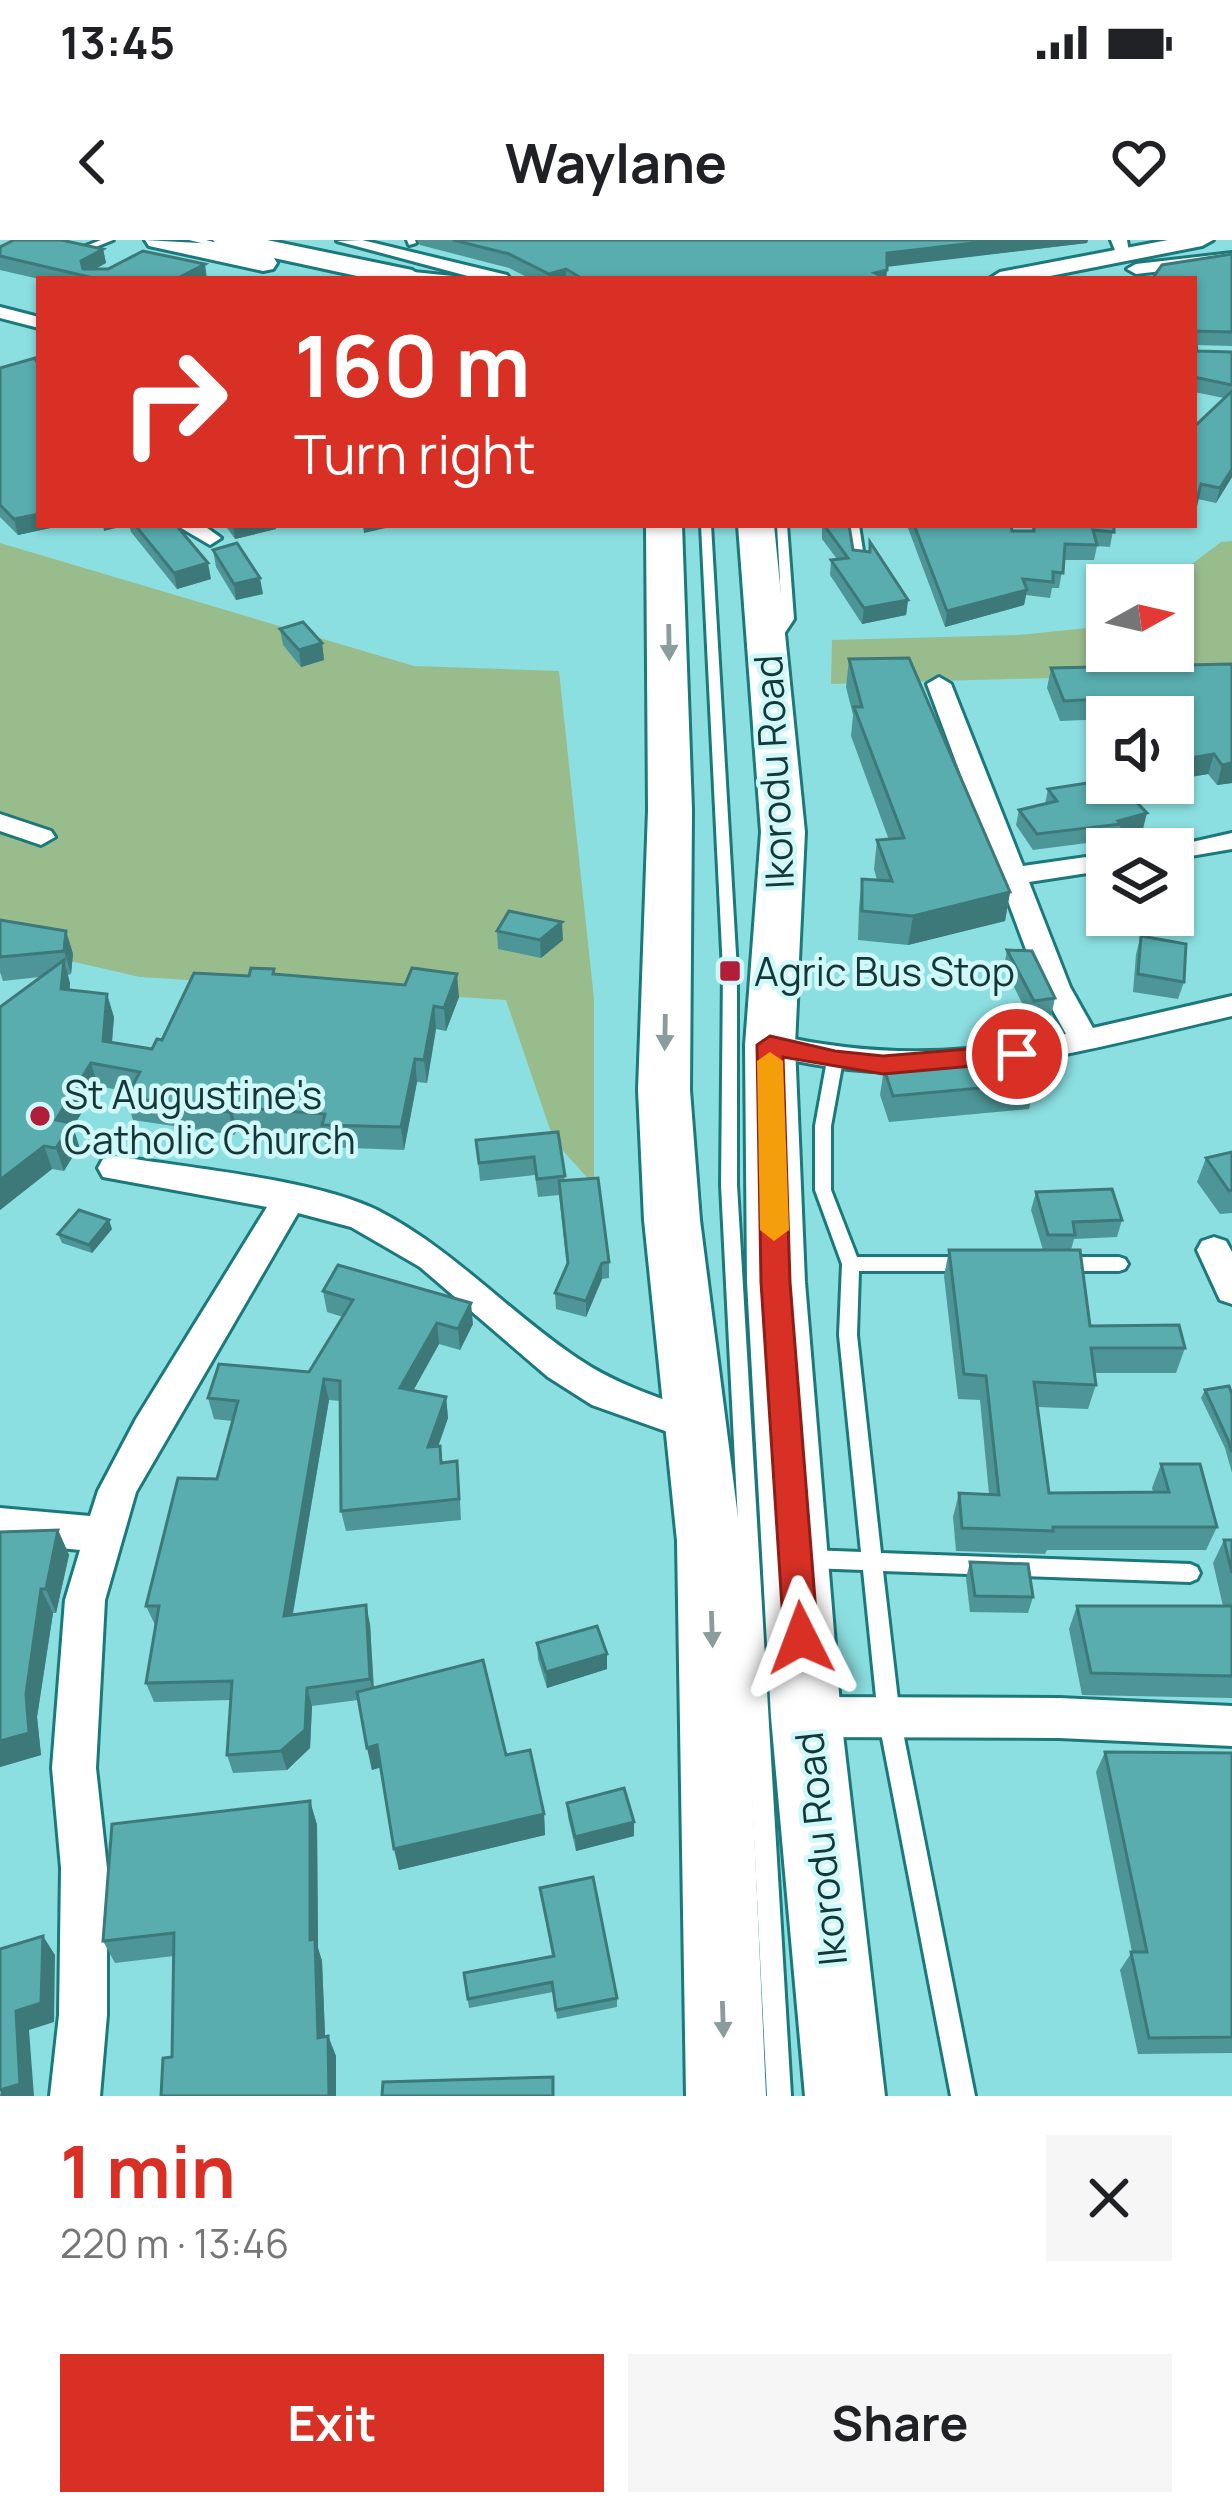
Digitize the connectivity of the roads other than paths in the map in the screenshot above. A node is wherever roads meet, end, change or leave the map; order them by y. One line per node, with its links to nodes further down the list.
1 (109, 240): 7 (lane)
2 (227, 240): 6 (highway)
3 (1202, 240): 10 (street)
4 (346, 241): 9 (street); 14 (street)
5 (169, 243): 11 (highway); 12 (lane)
6 (274, 245): 9 (highway)
7 (71, 252)
8 (1232, 255): 10 (street)
9 (306, 256): 13 (highway)
10 (1128, 261): 15 (street); 16 (street)
11 (320, 276)
12 (386, 276)
13 (389, 276)
14 (489, 276)
15 (1021, 276)
16 (1066, 276)
17 (192, 528): 23 (street)
18 (664, 528): 45 (highway, one-way to 45)
19 (706, 528): 56 (lane)
20 (756, 528): 25 (highway, Ikorodu Road)
21 (782, 528): 25 (lane)
22 (855, 528): 24 (lane)
23 (210, 538)
24 (861, 562)
25 (767, 650): 35 (highway, Ikorodu Road)
26 (939, 684): 32 (street)
27 (0, 822): 28 (street)
28 (41, 837)
29 (1232, 841): 30 (street)
30 (1194, 847)
31 (1086, 865): 32 (street)
32 (1013, 876): 34 (street)
33 (1232, 1006): 34 (street)
34 (1084, 1039): 36 (street)
35 (770, 1045): 36 (street); 48 (highway, Ikorodu Road)
36 (835, 1060): 40 (lane)
37 (115, 1168): 38 (street)
38 (290, 1198): 45 (street); 47 (street)
39 (1214, 1250): 44 (street)
40 (851, 1264): 41 (lane); 49 (lane)
41 (985, 1264)
42 (1052, 1264): 43 (lane)
43 (1120, 1264)
44 (1232, 1290)
45 (699, 1427): 55 (highway, one-way to 55)
46 (0, 1525): 47 (street)
47 (104, 1535): 54 (street)
48 (796, 1558): 49 (lane); 51 (highway, Ikorodu Road)
49 (872, 1562): 50 (lane); 52 (lane)
50 (1190, 1573)
51 (806, 1717): 52 (street); 57 (highway, Ikorodu Road)
52 (890, 1717): 53 (street); 58 (lane)
53 (1232, 1726)
54 (75, 2096)
55 (726, 2096)
56 (779, 2096)
57 (845, 2096)
58 (963, 2096)

